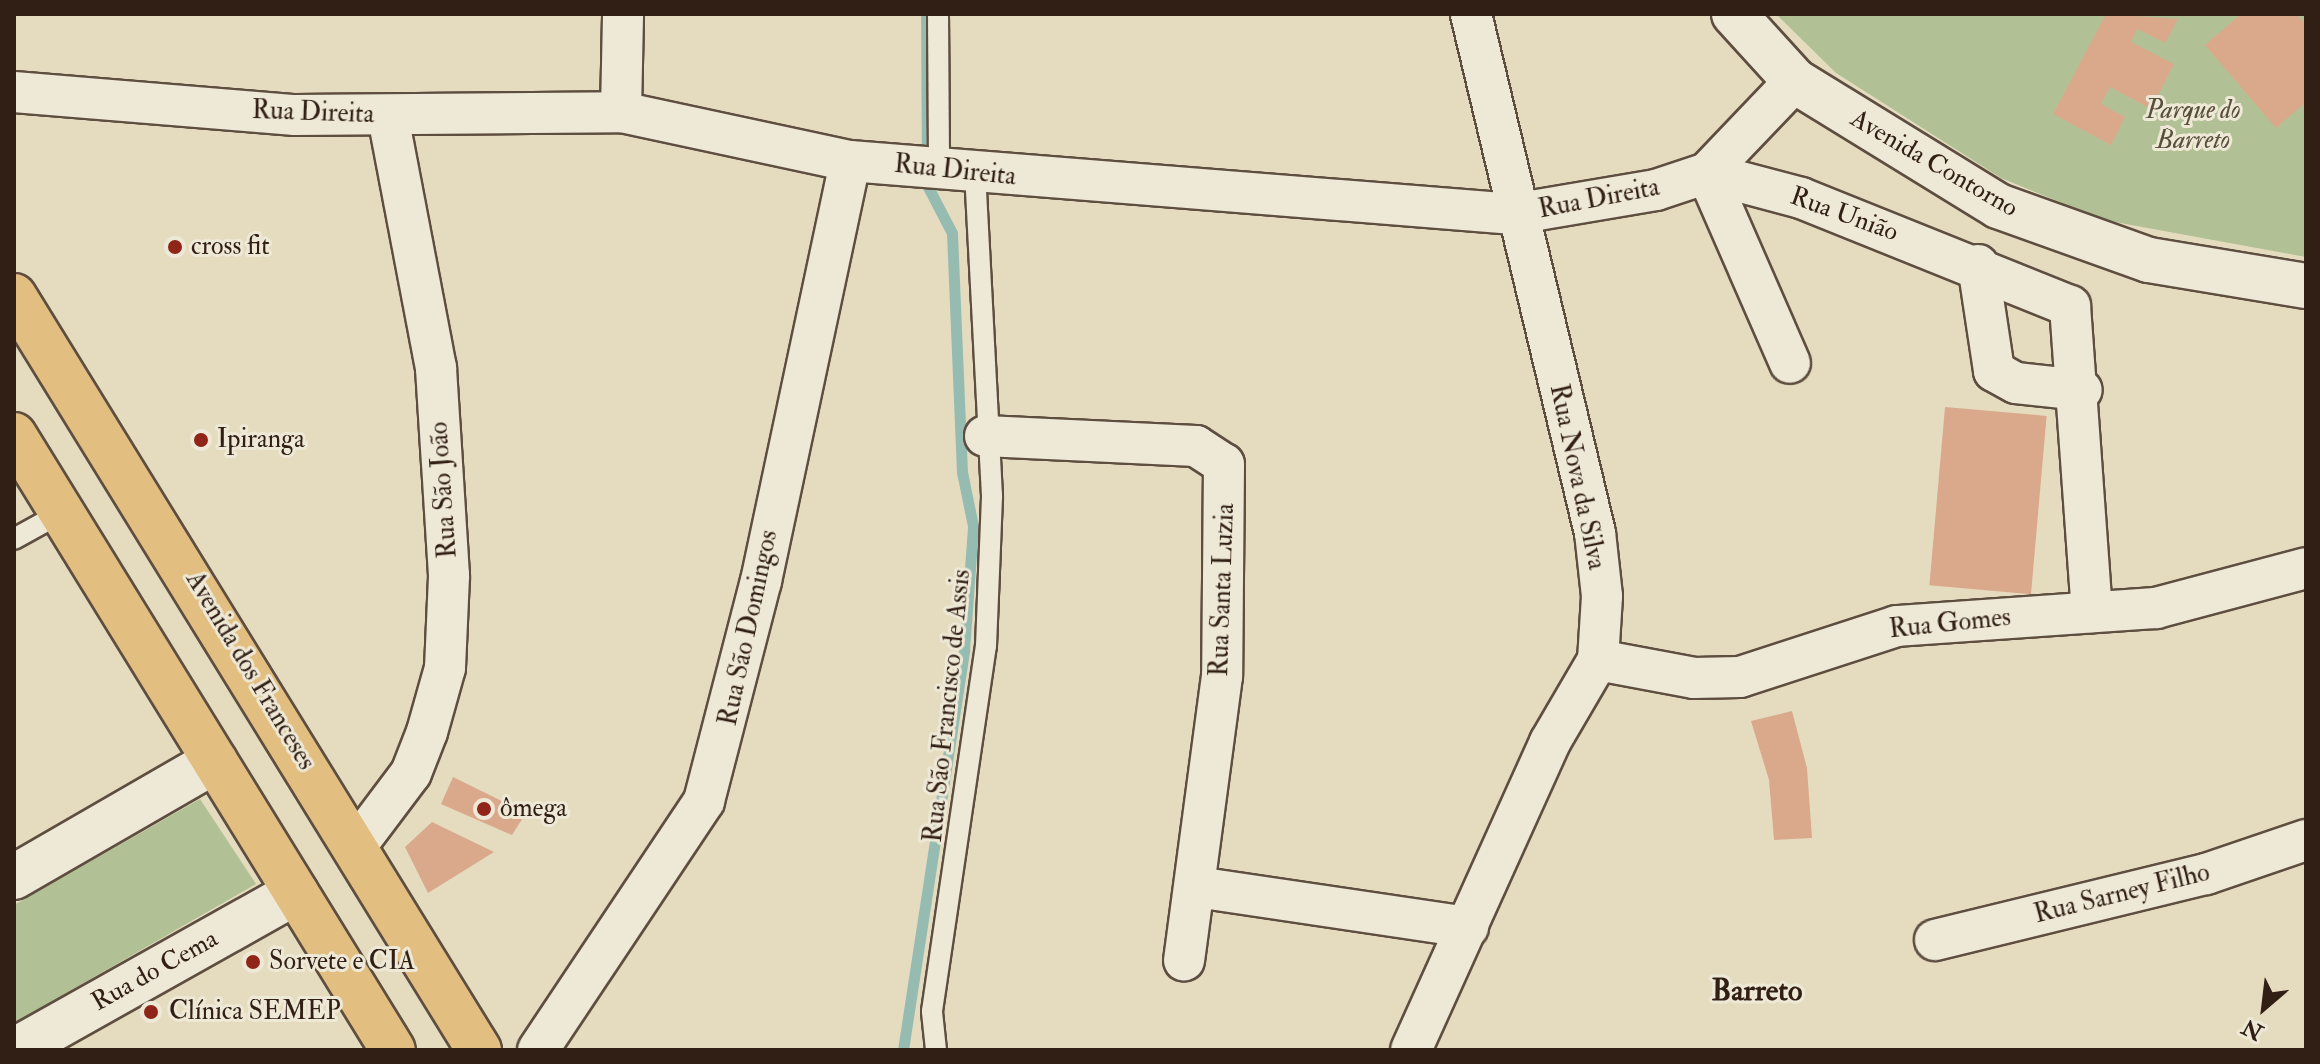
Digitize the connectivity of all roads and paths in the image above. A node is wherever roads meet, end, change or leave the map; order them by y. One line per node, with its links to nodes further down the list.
1 (623, 14): 8 (street)
2 (938, 14): 12 (lane, Rua São Francisco de Assis)
3 (1471, 14): 14 (street, Rua Nova da Silva)
4 (1734, 14): 5 (street, Avenida Contorno)
5 (1795, 81): 13 (street, Rua Direita); 16 (street, Avenida Contorno)
6 (14, 92): 7 (street, Rua Direita)
7 (75, 99): 9 (street, Rua Direita); 10 (street, Rua Direita)
8 (621, 112): 9 (street, Rua Direita); 11 (street, Rua Direita)
9 (388, 116): 29 (street, Rua São João)
10 (14, 126)
11 (850, 161): 12 (street, Rua Direita); 39 (street, Rua São Domingos)
12 (938, 170): 14 (street, Rua Direita); 21 (lane, Rua São Francisco de Assis)
13 (1707, 173): 14 (street, Rua Direita); 15 (street, Rua União); 18 (street)
14 (1514, 214): 26 (street, Rua Nova da Silva)
15 (1978, 265): 19 (street, Rua União); 19 (street)
16 (2306, 286)
17 (14, 296): 29 (main road, Avenida dos Franceses)
18 (1790, 363)
19 (2082, 390): 25 (street, Rua União)
20 (14, 435): 22 (main road)
21 (985, 436): 31 (street, Rua Santa Luzia); 40 (lane, Rua São Francisco de Assis)
22 (63, 512): 23 (lane); 27 (main road)
23 (14, 539)
24 (2306, 568): 25 (street, Rua Gomes)
25 (2092, 612): 26 (street, Rua Gomes)
26 (1598, 660): 33 (street, Rua Nova da Silva)
27 (215, 761): 30 (street); 32 (main road)
28 (2306, 840): 34 (street, Rua Sarney Filho)
29 (356, 846): 38 (main road, Avenida dos Franceses)
30 (14, 877)
31 (1196, 887): 33 (street); 35 (street, Rua Santa Luzia)
32 (296, 892): 36 (street, Rua do Cema); 37 (main road)
33 (1468, 927): 41 (street, Rua Nova da Silva)
34 (1935, 940)
35 (1184, 960)
36 (15, 1050)
37 (393, 1050)
38 (479, 1050)
39 (538, 1050)
40 (936, 1050)
41 (1411, 1050)

